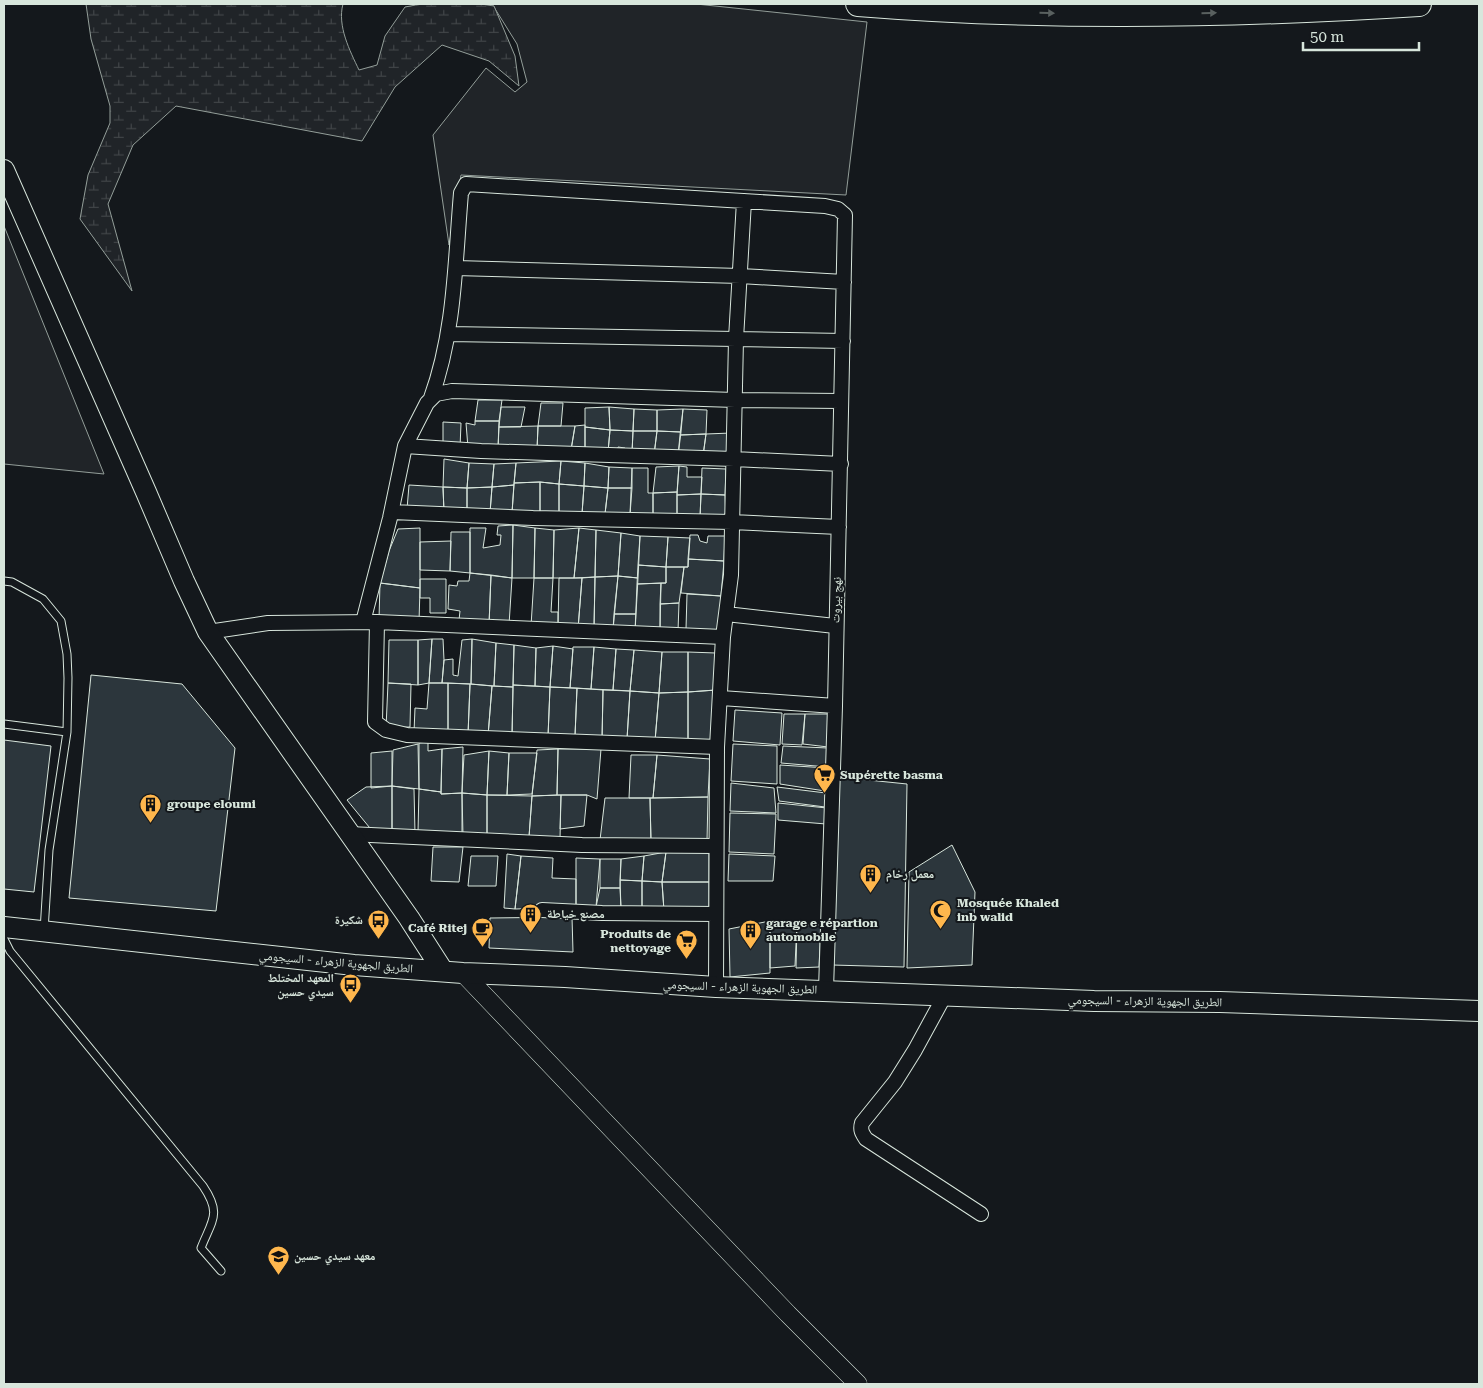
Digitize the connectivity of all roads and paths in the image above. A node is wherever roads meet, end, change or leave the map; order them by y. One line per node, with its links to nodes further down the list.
1 (858, 4): 2 (highway, one-way to 2)
2 (1419, 4)
3 (4, 170): 25 (main road)
4 (744, 202): 5 (street); 6 (street); 7 (street, نهج بيروت)
5 (456, 268): 6 (street); 8 (street)
6 (740, 276): 7 (street); 9 (street)
7 (844, 282): 10 (street, نهج بيروت)
8 (448, 334): 9 (street); 11 (street)
9 (736, 339): 10 (street); 12 (street)
10 (842, 341): 13 (street, نهج بيروت)
11 (432, 398): 12 (street); 14 (street)
12 (735, 400): 13 (street); 15 (street)
13 (841, 401): 16 (street, نهج بيروت)
14 (405, 446): 15 (street); 17 (street)
15 (734, 459): 16 (street); 18 (street)
16 (841, 464): 19 (street, نهج بيروت)
17 (392, 512): 18 (street); 22 (street)
18 (732, 522): 19 (street); 21 (street)
19 (839, 527): 24 (street, نهج بيروت)
20 (4, 581): 30 (lane)
21 (726, 614): 24 (street); 26 (street)
22 (363, 622): 23 (street); 25 (street)
23 (377, 622): 26 (street); 31 (street)
24 (836, 626): 28 (street, نهج بيروت)
25 (208, 632): 32 (main road)
26 (723, 637): 27 (street)
27 (721, 698): 28 (street); 31 (street)
28 (835, 706): 41 (street, نهج بيروت)
29 (4, 724): 30 (lane)
30 (67, 732): 37 (lane)
31 (717, 747): 33 (street)
32 (349, 834): 33 (street); 39 (main road)
33 (716, 846): 35 (street)
34 (542, 910): 35 (street)
35 (715, 914): 40 (street)
36 (4, 927): 37 (main road, الطريق الجهوية الزهراء - السيجومي)
37 (44, 931): 39 (main road, الطريق الجهوية الزهراء - السيجومي)
38 (4, 939): 45 (lane)
39 (453, 972): 40 (main road, الطريق الجهوية الزهراء - السيجومي); 46 (street)
40 (716, 987): 41 (main road, الطريق الجهوية الزهراء - السيجومي)
41 (826, 990): 42 (main road, الطريق الجهوية الزهراء - السيجومي)
42 (945, 995): 43 (main road, الطريق الجهوية الزهراء - السيجومي); 44 (street)
43 (1479, 1011)
44 (981, 1214)
45 (221, 1271)
46 (858, 1384)

